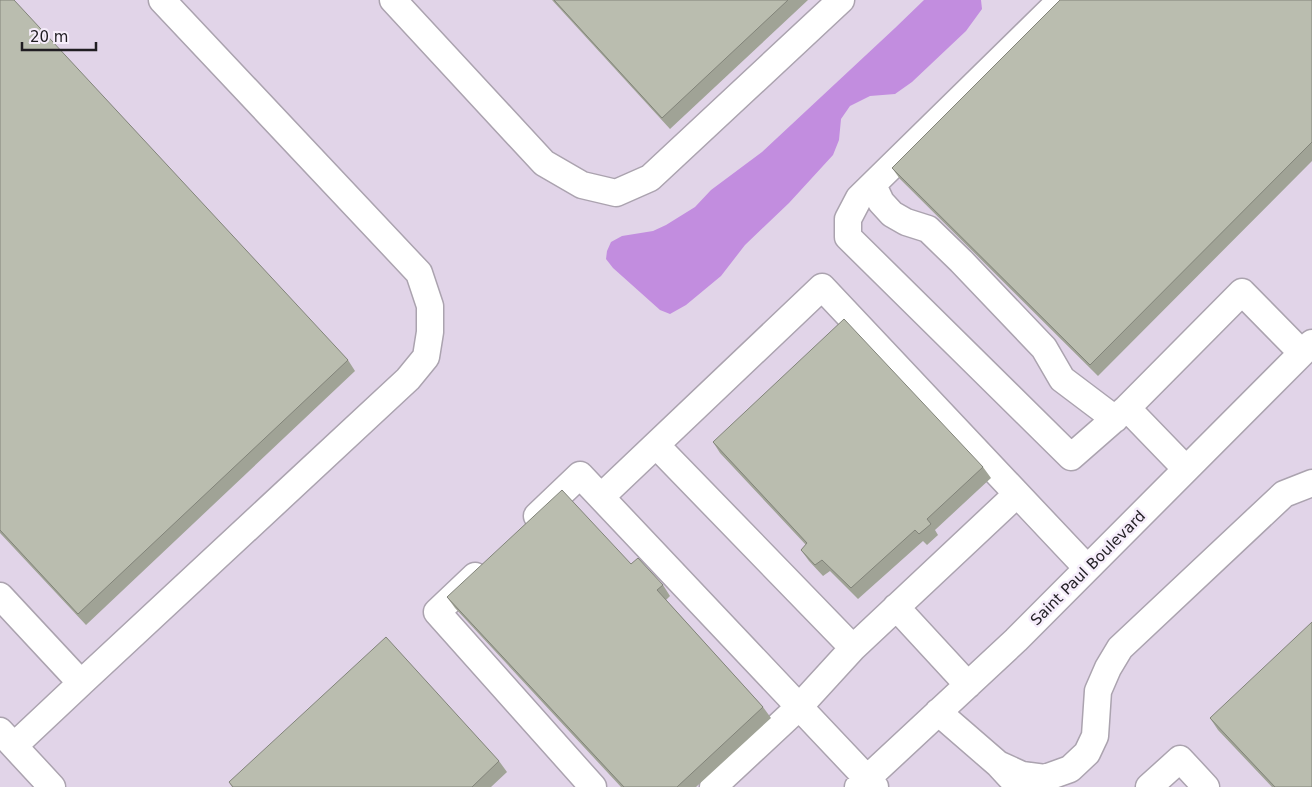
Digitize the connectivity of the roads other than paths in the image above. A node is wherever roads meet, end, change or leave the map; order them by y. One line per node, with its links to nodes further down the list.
1 (162, 0): 19 (street)
2 (393, 0): 3 (street)
3 (841, 0)
4 (1061, 0): 5 (street)
5 (873, 185): 7 (street); 7 (street)
6 (1307, 348): 7 (street); 9 (street, Saint Paul Boulevard)
7 (1121, 413): 9 (street)
8 (656, 445): 11 (street); 12 (street); 18 (street)
9 (1186, 469): 15 (street, Saint Paul Boulevard)
10 (1312, 482): 24 (street)
11 (1017, 494): 15 (street); 17 (street)
12 (601, 497): 13 (street); 21 (street)
13 (523, 530)
14 (494, 557): 27 (street)
15 (1087, 568): 20 (street, Saint Paul Boulevard)
16 (0, 596): 19 (street)
17 (896, 607): 18 (street); 20 (street)
18 (853, 648): 21 (street)
19 (81, 683): 23 (street)
20 (968, 685): 22 (street, Saint Paul Boulevard)
21 (799, 706): 25 (street); 28 (street)
22 (938, 712): 24 (street); 25 (street, Saint Paul Boulevard)
23 (7, 738): 26 (street)
24 (998, 764): 29 (street)
25 (867, 784)
26 (52, 787)
27 (593, 787)
28 (713, 787)
29 (1020, 787)
30 (1149, 787): 31 (street)
31 (1206, 787)

